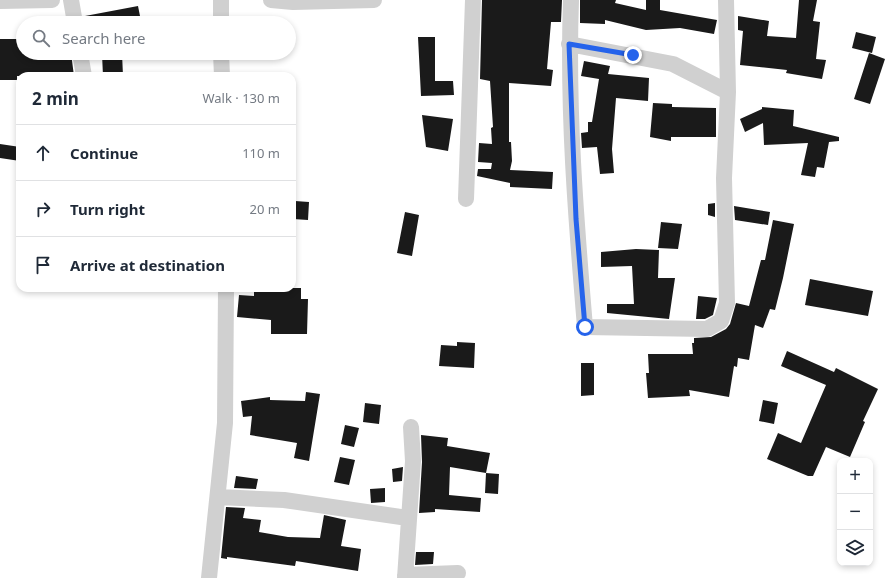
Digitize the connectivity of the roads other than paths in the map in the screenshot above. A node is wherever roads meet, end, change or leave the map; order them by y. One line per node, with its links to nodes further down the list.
1 (52, 0): 9 (street)
2 (71, 0): 10 (street)
3 (221, 0): 11 (street)
4 (272, 0): 5 (street)
5 (374, 0)
6 (473, 0): 18 (street)
7 (571, 0): 12 (street)
8 (726, 0): 17 (street)
9 (0, 1)
10 (74, 16)
11 (221, 16)
12 (569, 44): 17 (street); 17 (street)
13 (81, 60): 15 (street)
14 (222, 60): 16 (street)
15 (83, 72)
16 (222, 72)
17 (728, 92)
18 (466, 199)
19 (226, 292): 21 (street)
20 (411, 427): 22 (street)
21 (218, 497): 22 (street); 25 (street)
22 (408, 518): 24 (street)
23 (458, 573): 24 (street)
24 (405, 577)
25 (209, 578)

